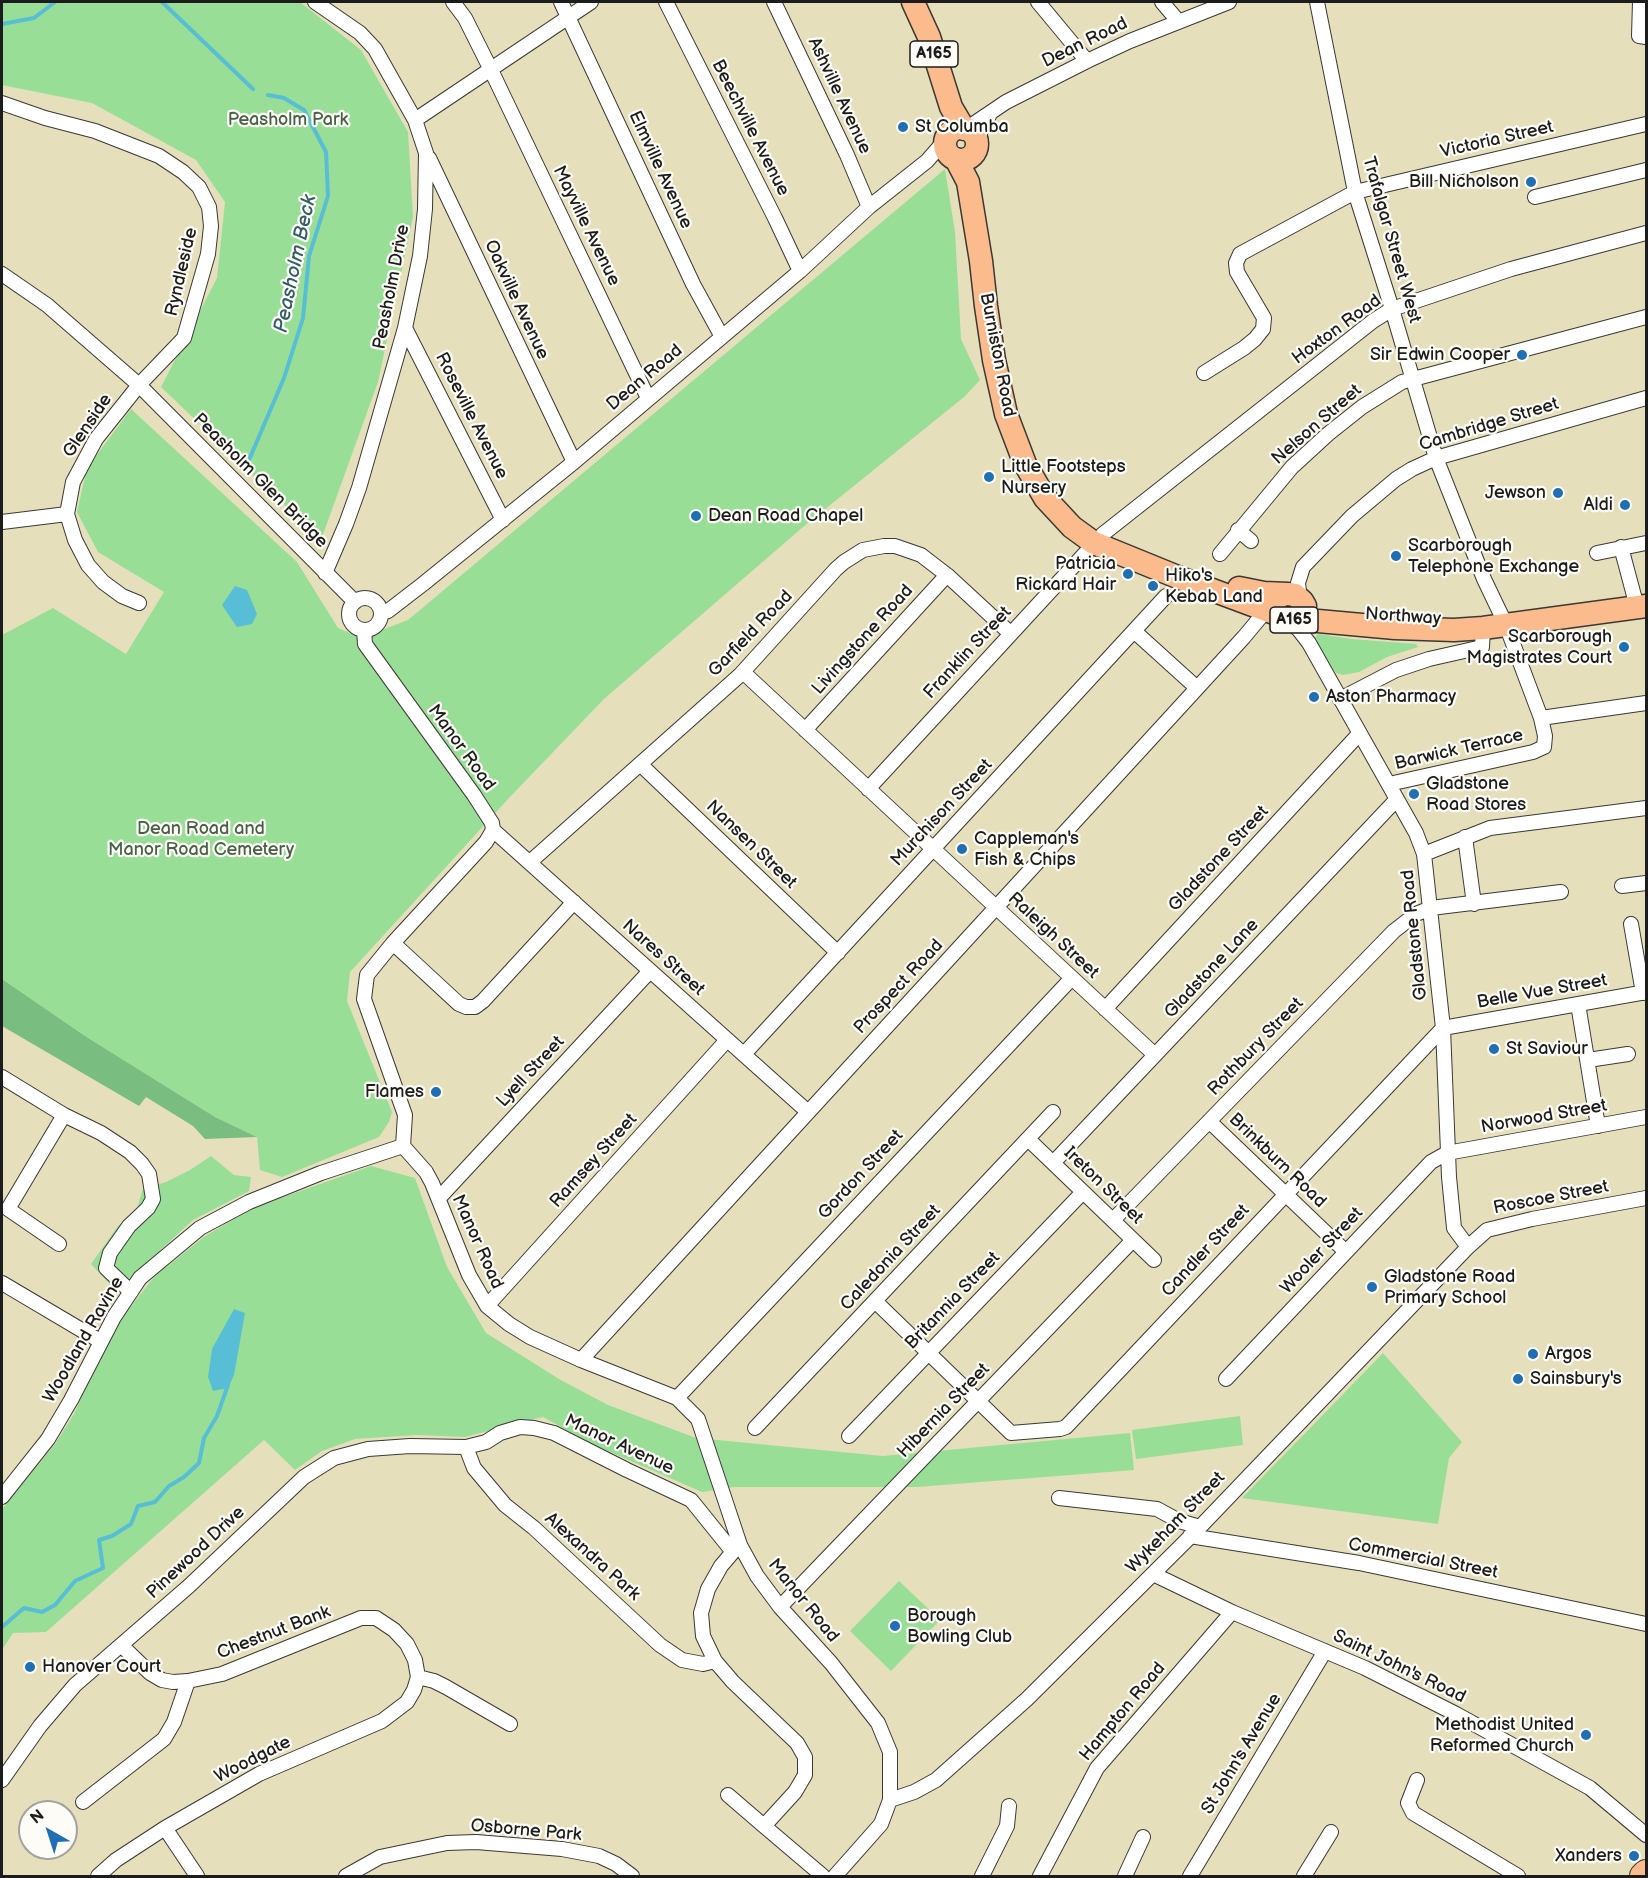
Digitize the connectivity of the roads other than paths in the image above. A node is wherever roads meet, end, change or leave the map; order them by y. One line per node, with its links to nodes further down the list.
1 (315, 2): 19 (street, Peasholm Drive)
2 (453, 2): 17 (street, Mayville Avenue)
3 (561, 2): 13 (street, Elmville Avenue)
4 (591, 2): 13 (street)
5 (666, 2): 28 (street, Beechville Avenue)
6 (774, 2): 26 (street, Ashville Avenue)
7 (913, 2): 21 (main road, A165)
8 (1038, 2): 16 (street)
9 (1162, 2): 14 (street)
10 (1229, 2): 14 (street, Dean Road)
11 (1317, 2): 24 (street, Trafalgar Street West)
12 (1640, 2): 15 (street)
13 (569, 17): 17 (street); 33 (street, Elmville Avenue)
14 (1178, 21): 16 (street, Dean Road)
15 (1647, 37)
16 (1087, 61): 21 (street, Dean Road)
17 (491, 70): 19 (street); 37 (street, Mayville Avenue)
18 (2, 103): 36 (street, Ryndleside)
19 (415, 120): 22 (street, Peasholm Drive)
20 (1647, 124): 24 (street, Victoria Street)
21 (961, 143): 26 (street, Dean Road); 45 (main road, Burniston Road / A165)
22 (426, 153): 32 (street, Peasholm Drive); 40 (street, Oakville Avenue)
23 (1647, 170): 25 (street)
24 (1355, 192): 30 (street, Trafalgar Street West); 34 (street, Victoria Street)
25 (1535, 197)
26 (869, 207): 28 (street, Dean Road)
27 (1647, 233): 30 (street, Hoxton Road)
28 (800, 271): 33 (street, Dean Road)
29 (2, 274): 36 (street, Peasholm Glen Bridge)
30 (1392, 309): 35 (street, Trafalgar Street West); 45 (street, Hoxton Road)
31 (1647, 316): 35 (street, Nelson Street)
32 (405, 328): 42 (street, Roseville Avenue); 51 (street, Peasholm Drive)
33 (722, 337): 37 (street, Dean Road)
34 (1204, 373)
35 (1412, 380): 39 (street, Trafalgar Street West); 44 (street, Nelson Street)
36 (139, 386): 41 (street, Glenside); 51 (street, Peasholm Glen Bridge)
37 (648, 398): 40 (street, Dean Road)
38 (1647, 398): 39 (street, Cambridge Street)
39 (1436, 458): 58 (street, Cambridge Street); 60 (street, Trafalgar Street West)
40 (573, 462): 42 (street, Dean Road)
41 (67, 514): 43 (street); 57 (street)
42 (503, 520): 59 (street, Dean Road)
43 (2, 522)
44 (1238, 530): 46 (street); 50 (street, Nelson Street)
45 (1099, 538): 54 (main road, Burniston Road / A165); 58 (main road, Burniston Road / A165); 63 (street, Franklin Street)
46 (1251, 541)
47 (1647, 543): 48 (street)
48 (1622, 548): 49 (street); 55 (street)
49 (1597, 553)
50 (1220, 554)
51 (326, 573): 56 (street, Peasholm Glen Bridge)
52 (947, 575): 63 (street, Garfield Road); 65 (street, Garfield Road); 70 (street, Livingstone Road)
53 (1166, 596): 62 (street, Murchison Street)
54 (1238, 598): 58 (main road, Burniston Road / A165); 64 (street)
55 (1641, 601): 60 (main road, Northway / A165)
56 (355, 602): 59 (street); 61 (street, Manor Road)
57 (139, 603)
58 (1291, 611): 60 (main road, Northway / A165); 64 (street, Prospect Road); 67 (street, Gladstone Road)
59 (381, 613): 61 (street)
60 (1497, 623): 67 (street); 69 (street, Trafalgar Street West)
61 (364, 630): 77 (street, Manor Road)
62 (1134, 631): 66 (street); 79 (street, Murchison Street)
63 (1011, 634): 74 (street, Franklin Street)
64 (1244, 637): 66 (street, Prospect Road)
65 (743, 672): 70 (street, Raleigh Street); 72 (street, Garfield Road)
66 (1197, 688): 87 (street, Prospect Road)
67 (1340, 699): 71 (street, Gladstone Road)
68 (1647, 703): 69 (street)
69 (1541, 718): 73 (street, Barwick Terrace)
70 (805, 730): 74 (street, Raleigh Street)
71 (1359, 734): 73 (street, Gladstone Road); 96 (street, Gladstone Street)
72 (640, 764): 81 (street, Garfield Road); 91 (street, Nansen Street)
73 (1389, 784): 75 (street, Gladstone Road)
74 (868, 789): 79 (street, Raleigh Street)
75 (1397, 799): 80 (street, Gladstone Road); 101 (street, Gladstone Lane)
76 (1647, 808): 78 (street)
77 (494, 830): 81 (street, Nares Street); 90 (street)
78 (1465, 837): 80 (street); 86 (street)
79 (933, 849): 87 (street, Raleigh Street); 91 (street, Murchison Street)
80 (1424, 854): 88 (street, Gladstone Road)
81 (530, 862): 85 (street, Nares Street)
82 (1647, 883): 83 (street)
83 (1622, 886)
84 (1561, 892): 86 (street)
85 (574, 902): 90 (street); 92 (street, Nares Street)
86 (1474, 904): 88 (street)
87 (996, 908): 93 (street, Raleigh Street); 104 (street, Prospect Road)
88 (1431, 908): 97 (street, Gladstone Road); 108 (street, Rothbury Street)
89 (1631, 924): 94 (street)
90 (393, 943): 111 (street)
91 (837, 953): 99 (street, Murchison Street)
92 (650, 971): 98 (street, Nares Street); 116 (street, Lyell Street)
93 (1072, 978): 96 (street, Raleigh Street); 132 (street, Gordon Street)
94 (1645, 992): 95 (street, Belle Vue Street)
95 (1578, 1004): 97 (street, Belle Vue Street); 102 (street)
96 (1105, 1009): 101 (street, Raleigh Street)
97 (1443, 1028): 112 (street, Gladstone Road); 115 (street, Candler Street)
98 (728, 1040): 99 (street, Nares Street); 127 (street, Ramsey Street)
99 (744, 1054): 104 (street, Nares Street)
100 (1628, 1054): 102 (street)
101 (1155, 1055): 113 (street, Gladstone Lane)
102 (1588, 1060): 109 (street)
103 (2, 1077): 106 (street)
104 (808, 1112): 130 (street, Prospect Road)
105 (1053, 1112): 110 (street, Caledonia Street)
106 (64, 1115): 120 (street); 125 (street)
107 (1647, 1117): 109 (street, Norwood Street)
108 (1209, 1121): 115 (street, Brinkburn Road); 118 (street, Rothbury Street)
109 (1598, 1126): 112 (street, Norwood Street)
110 (1028, 1139): 113 (street, Ireton Street); 126 (street, Caledonia Street)
111 (403, 1146): 116 (street, Manor Road); 125 (street, Woodland Ravine)
112 (1448, 1153): 121 (street, Gladstone Road); 122 (street, Wooler Street)
113 (1053, 1163): 114 (street, Ireton Street)
114 (1083, 1192): 118 (street, Ireton Street); 129 (street, Britannia Street)
115 (1284, 1194): 122 (street, Brinkburn Road); 133 (street, Candler Street)
116 (439, 1198): 127 (street, Manor Road)
117 (1647, 1198): 121 (street, Roscoe Street)
118 (1113, 1220): 119 (street, Ireton Street)
119 (1133, 1240): 123 (street, Ireton Street); 133 (street, Hibernia Street)
120 (58, 1244)
121 (1468, 1246): 139 (street, Wykeham Street)
122 (1346, 1252): 131 (street, Wooler Street)
123 (1154, 1260)
124 (2, 1283): 128 (street)
125 (131, 1292): 128 (street, Woodland Ravine)
126 (875, 1301): 129 (street); 134 (street, Caledonia Street)
127 (487, 1306): 130 (street, Manor Road)
128 (100, 1341): 137 (street, Woodland Ravine)
129 (929, 1352): 133 (street); 135 (street, Britannia Street)
130 (581, 1360): 132 (street, Manor Road)
131 (1226, 1379)
132 (677, 1398): 140 (street, Manor Road)
133 (978, 1401): 142 (street, Hibernia Street)
134 (755, 1428)
135 (849, 1436)
136 (466, 1447): 140 (street, Manor Avenue); 145 (street, Pinewood Drive); 147 (street, Alexandra Park)
137 (2, 1497)
138 (1059, 1498): 139 (street, Commercial Street)
139 (1195, 1531): 141 (street, Wykeham Street); 144 (street, Commercial Street)
140 (736, 1549): 142 (street, Manor Road); 147 (street)
141 (1153, 1574): 143 (street, Saint John's Road); 154 (street, Wykeham Street)
142 (780, 1606): 154 (street, Manor Road)
143 (1232, 1612): 146 (street, Saint John's Road); 171 (street, Hampton Road)
144 (1647, 1624)
145 (121, 1645): 149 (street, Chestnut Bank); 151 (street, Pinewood Drive)
146 (1325, 1651): 160 (street, Saint John's Road); 173 (street, St John's Avenue)
147 (715, 1661): 157 (street)
148 (417, 1677): 149 (street, Chestnut Bank); 150 (street); 158 (street, Woodgate)
149 (188, 1681): 155 (street)
150 (510, 1724)
151 (2, 1780)
152 (1417, 1780): 174 (street)
153 (728, 1795): 157 (street)
154 (891, 1800): 169 (street, Manor Road)
155 (83, 1802)
156 (1009, 1806): 170 (street)
157 (764, 1826): 168 (street)
158 (165, 1828): 164 (street, Woodgate); 165 (street)
159 (1331, 1832): 163 (street)
160 (1647, 1835)
161 (1143, 1837): 172 (street)
162 (1647, 1873): 175 (highway)
163 (1310, 1875)
164 (98, 1876)
165 (197, 1876)
166 (346, 1876): 167 (street, Osborne Park)
167 (632, 1876)
168 (823, 1876)
169 (835, 1876)
170 (982, 1876)
171 (1040, 1876)
172 (1125, 1876)
173 (1190, 1876)
174 (1518, 1876)
175 (1643, 1876)

